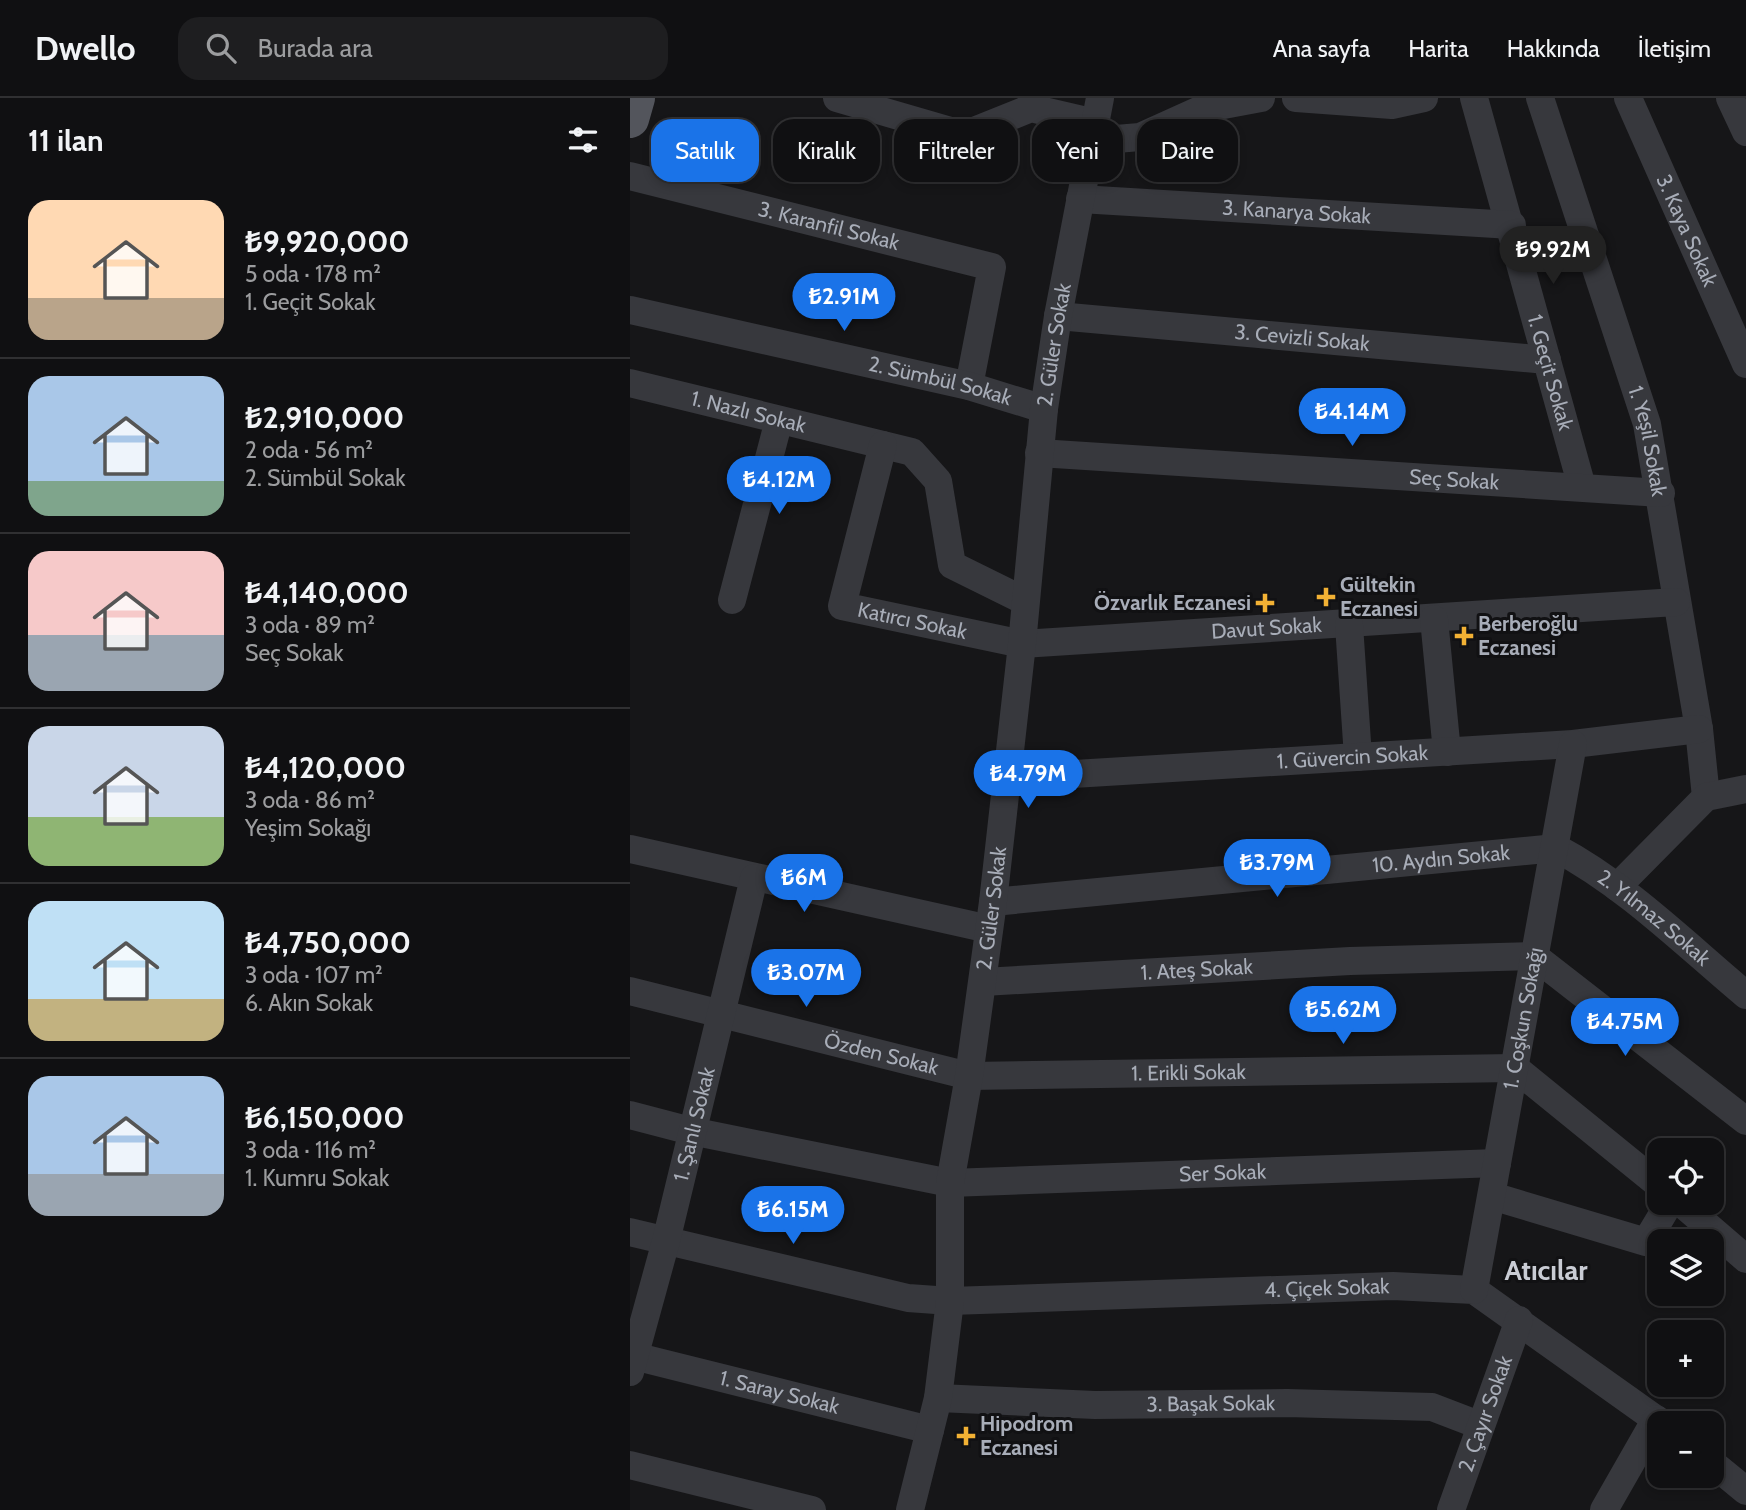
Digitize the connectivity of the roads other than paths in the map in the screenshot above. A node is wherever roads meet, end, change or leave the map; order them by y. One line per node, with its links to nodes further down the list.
1 (636, 98): 10 (main road)
2 (836, 98): 11 (street)
3 (1261, 98): 12 (street)
4 (1296, 98): 5 (street)
5 (1424, 98)
6 (1474, 98): 17 (street, 1. Geçit Sokak)
7 (1540, 98): 29 (street, 1. Yeşil Sokak)
8 (1628, 98): 21 (street, 3. Kaya Sokak)
9 (1730, 98): 13 (street)
10 (630, 119)
11 (1086, 119)
12 (1123, 131)
13 (1746, 132)
14 (630, 176): 23 (street, 3. Karanfil Sokak)
15 (1084, 182): 16 (street, 2. Güler Sokak)
16 (1080, 200): 17 (street, 3. Kanarya Sokak); 19 (street, 2. Güler Sokak)
17 (1512, 225): 20 (street, 1. Geçit Sokak)
18 (630, 310): 23 (street, 2. Sümbül Sokak)
19 (1058, 316): 20 (street, 3. Cevizli Sokak); 24 (street, 2. Güler Sokak)
20 (1547, 360): 28 (street, 1. Geçit Sokak)
21 (1746, 364)
22 (630, 383): 25 (street, 1. Nazlı Sokak)
23 (969, 386): 24 (street, 2. Sümbül Sokak)
24 (1044, 409): 27 (street, 2. Güler Sokak)
25 (779, 420): 26 (street, 1. Nazlı Sokak); 30 (street)
26 (883, 445): 31 (street, 1. Nazlı Sokak); 35 (street, Katırcı Sokak)
27 (1040, 453): 28 (street, Seç Sokak); 31 (street, 2. Güler Sokak)
28 (1582, 487): 29 (street, Seç Sokak)
29 (1661, 493): 32 (street, 1. Yeşil Sokak)
30 (732, 600)
31 (1025, 601): 35 (street, 2. Güler Sokak)
32 (1676, 602): 33 (street, Davut Sokak); 36 (street, 1. Yeşil Sokak)
33 (1434, 619): 34 (street, Davut Sokak); 38 (street)
34 (1349, 625): 35 (street, Davut Sokak); 39 (street)
35 (1022, 644): 40 (street, 2. Güler Sokak)
36 (1699, 729): 37 (street, 1. Güvercin Sokak); 42 (street, 1. Yeşil Sokak)
37 (1573, 744): 38 (street, 1. Güvercin Sokak); 43 (street, 1. Coşkun Sokağı)
38 (1447, 751): 39 (street, 1. Güvercin Sokak)
39 (1358, 757): 40 (street, 1. Güvercin Sokak)
40 (1007, 778): 47 (street, 2. Güler Sokak)
41 (1746, 789): 42 (street)
42 (1706, 797): 46 (street)
43 (1556, 848): 46 (street, 2. Yılmaz Sokak); 47 (street, 10. Aydın Sokak); 48 (street, 1. Coşkun Sokağı)
44 (630, 849): 45 (street, 10. Aydın Sokak)
45 (754, 878): 47 (street, 10. Aydın Sokak); 52 (street, 1. Şanlı Sokak)
46 (1617, 887): 51 (street, 2. Yılmaz Sokak)
47 (991, 916): 49 (street, 2. Güler Sokak)
48 (1534, 956): 49 (street, 1. Ateş Sokak); 53 (street, 1. Coşkun Sokağı); 56 (street)
49 (983, 982): 54 (street, 2. Güler Sokak)
50 (630, 991): 52 (street, Özden Sokak)
51 (1746, 995)
52 (720, 1012): 54 (street, Özden Sokak); 57 (street, 1. Şanlı Sokak)
53 (1515, 1068): 54 (street, 1. Erikli Sokak); 58 (street, 1. Coşkun Sokağı); 59 (street)
54 (969, 1076): 60 (street, 2. Güler Sokak)
55 (630, 1115): 57 (street, Ser Sokak)
56 (1746, 1121)
57 (691, 1131): 60 (street, Ser Sokak); 65 (street, 1. Şanlı Sokak)
58 (1497, 1163): 60 (street, Ser Sokak); 61 (street, 1. Coşkun Sokağı)
59 (1647, 1175)
60 (950, 1183): 68 (street, 2. Güler Sokak)
61 (1492, 1196): 62 (street); 67 (street, 1. Coşkun Sokağı)
62 (1662, 1215)
63 (1695, 1215): 66 (street)
64 (630, 1232): 65 (street, 4. Çiçek Sokak)
65 (666, 1241): 68 (street, 4. Çiçek Sokak); 70 (street, 1. Şanlı Sokak)
66 (1746, 1259)
67 (1474, 1290): 68 (street, 4. Çiçek Sokak); 69 (street)
68 (950, 1301): 71 (street, 2. Güler Sokak)
69 (1519, 1320): 72 (street); 73 (street, 2. Çayır Sokak)
70 (631, 1361): 74 (street, 1. Saray Sokak)
71 (938, 1398): 73 (street, 3. Başak Sokak); 74 (street, 2. Güler Sokak)
72 (1647, 1412)
73 (1479, 1425): 81 (street, 2. Çayır Sokak)
74 (930, 1430): 80 (street, 2. Güler Sokak)
75 (1647, 1440): 82 (street)
76 (630, 1465): 79 (street)
77 (1724, 1473): 78 (street)
78 (1746, 1490)
79 (813, 1510)
80 (910, 1510)
81 (1451, 1510)
82 (1604, 1510)

